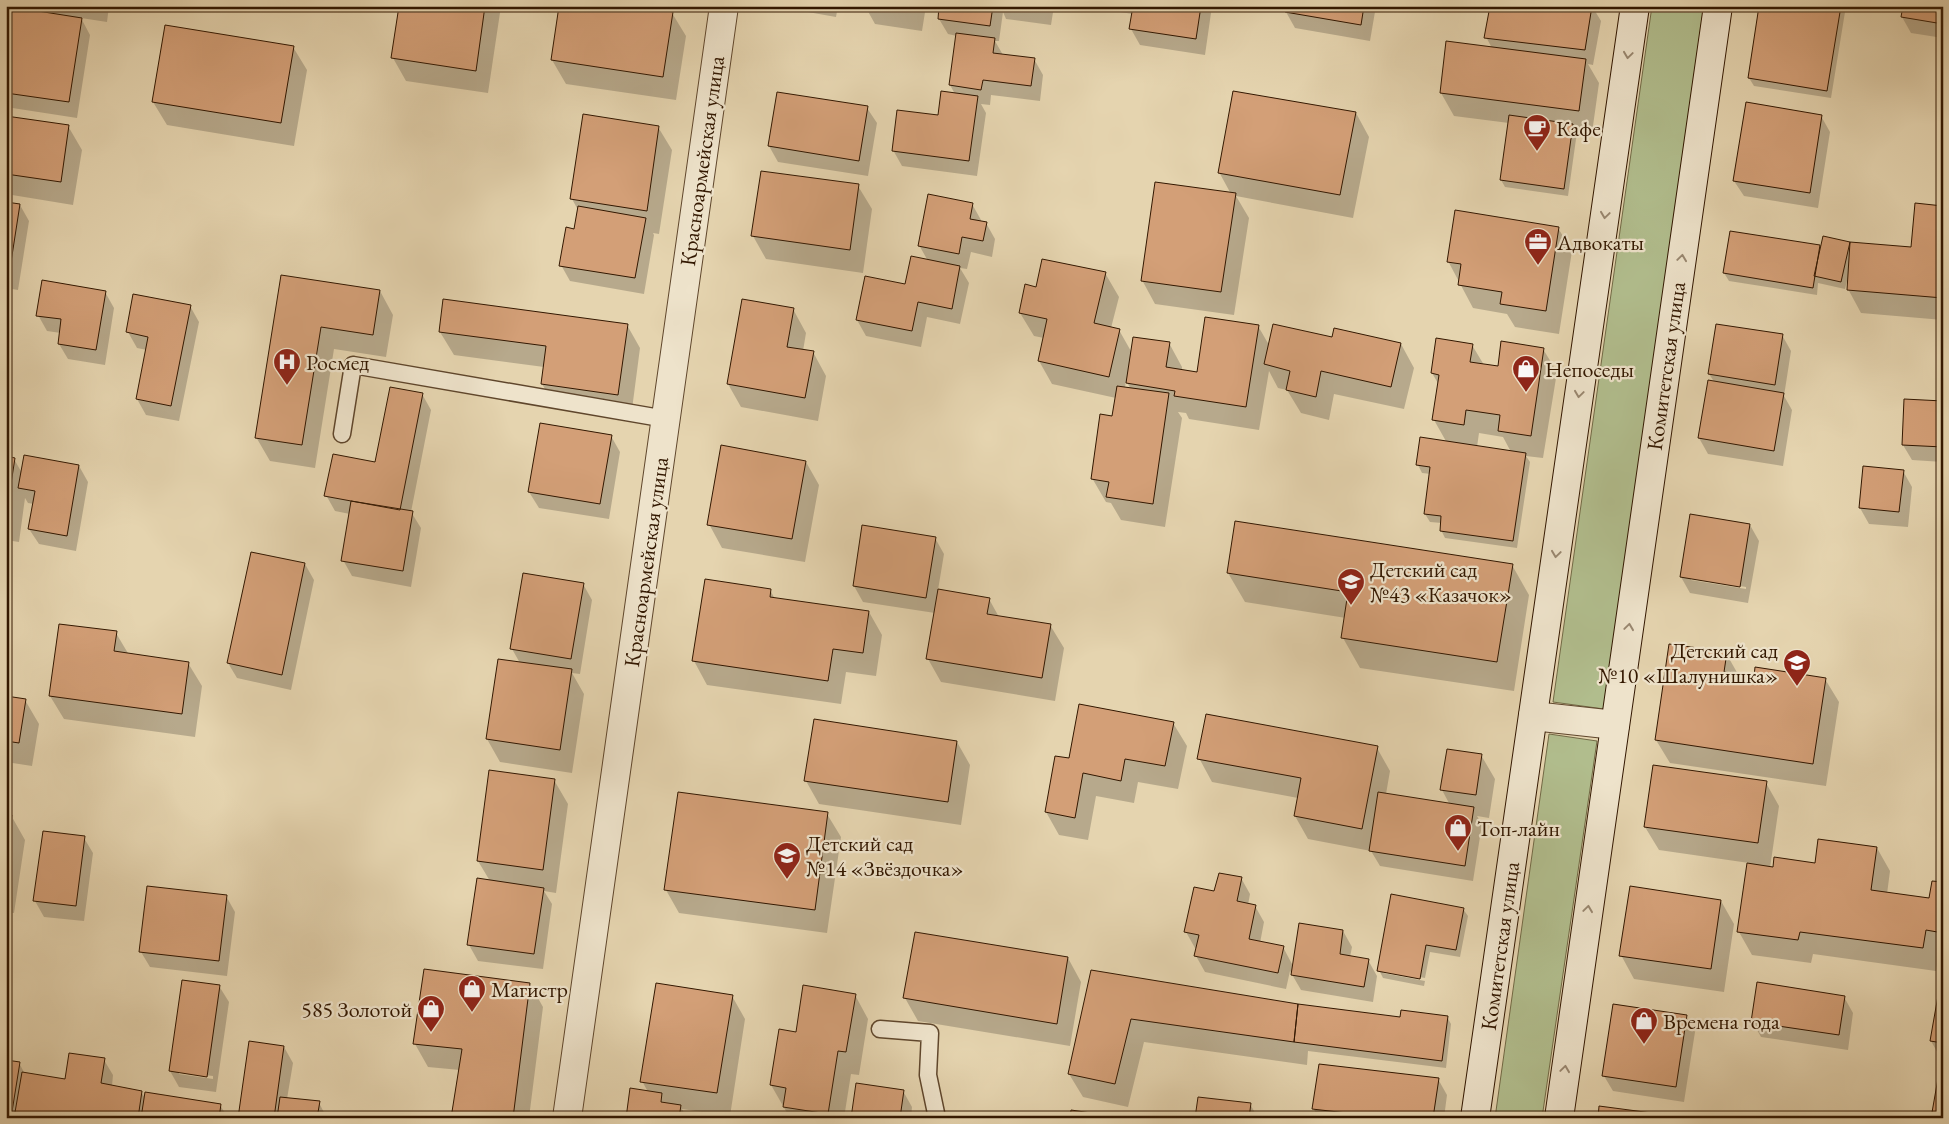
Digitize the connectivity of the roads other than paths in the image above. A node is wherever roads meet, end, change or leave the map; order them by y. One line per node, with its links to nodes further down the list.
1 (724, 6): 4 (street, Красноармейская улица)
2 (1635, 6): 6 (street, Комитетская улица, one-way to 6)
3 (1718, 6): 7 (street, Комитетская улица, one-way to 3)
4 (666, 419): 5 (lane); 9 (street, Красноармейская улица)
5 (342, 434)
6 (1533, 716): 7 (street); 11 (street, Комитетская улица)
7 (1615, 726): 12 (street, Комитетская улица, one-way to 7)
8 (880, 1029): 10 (lane)
9 (567, 1118)
10 (937, 1118)
11 (1475, 1118)
12 (1558, 1118)

